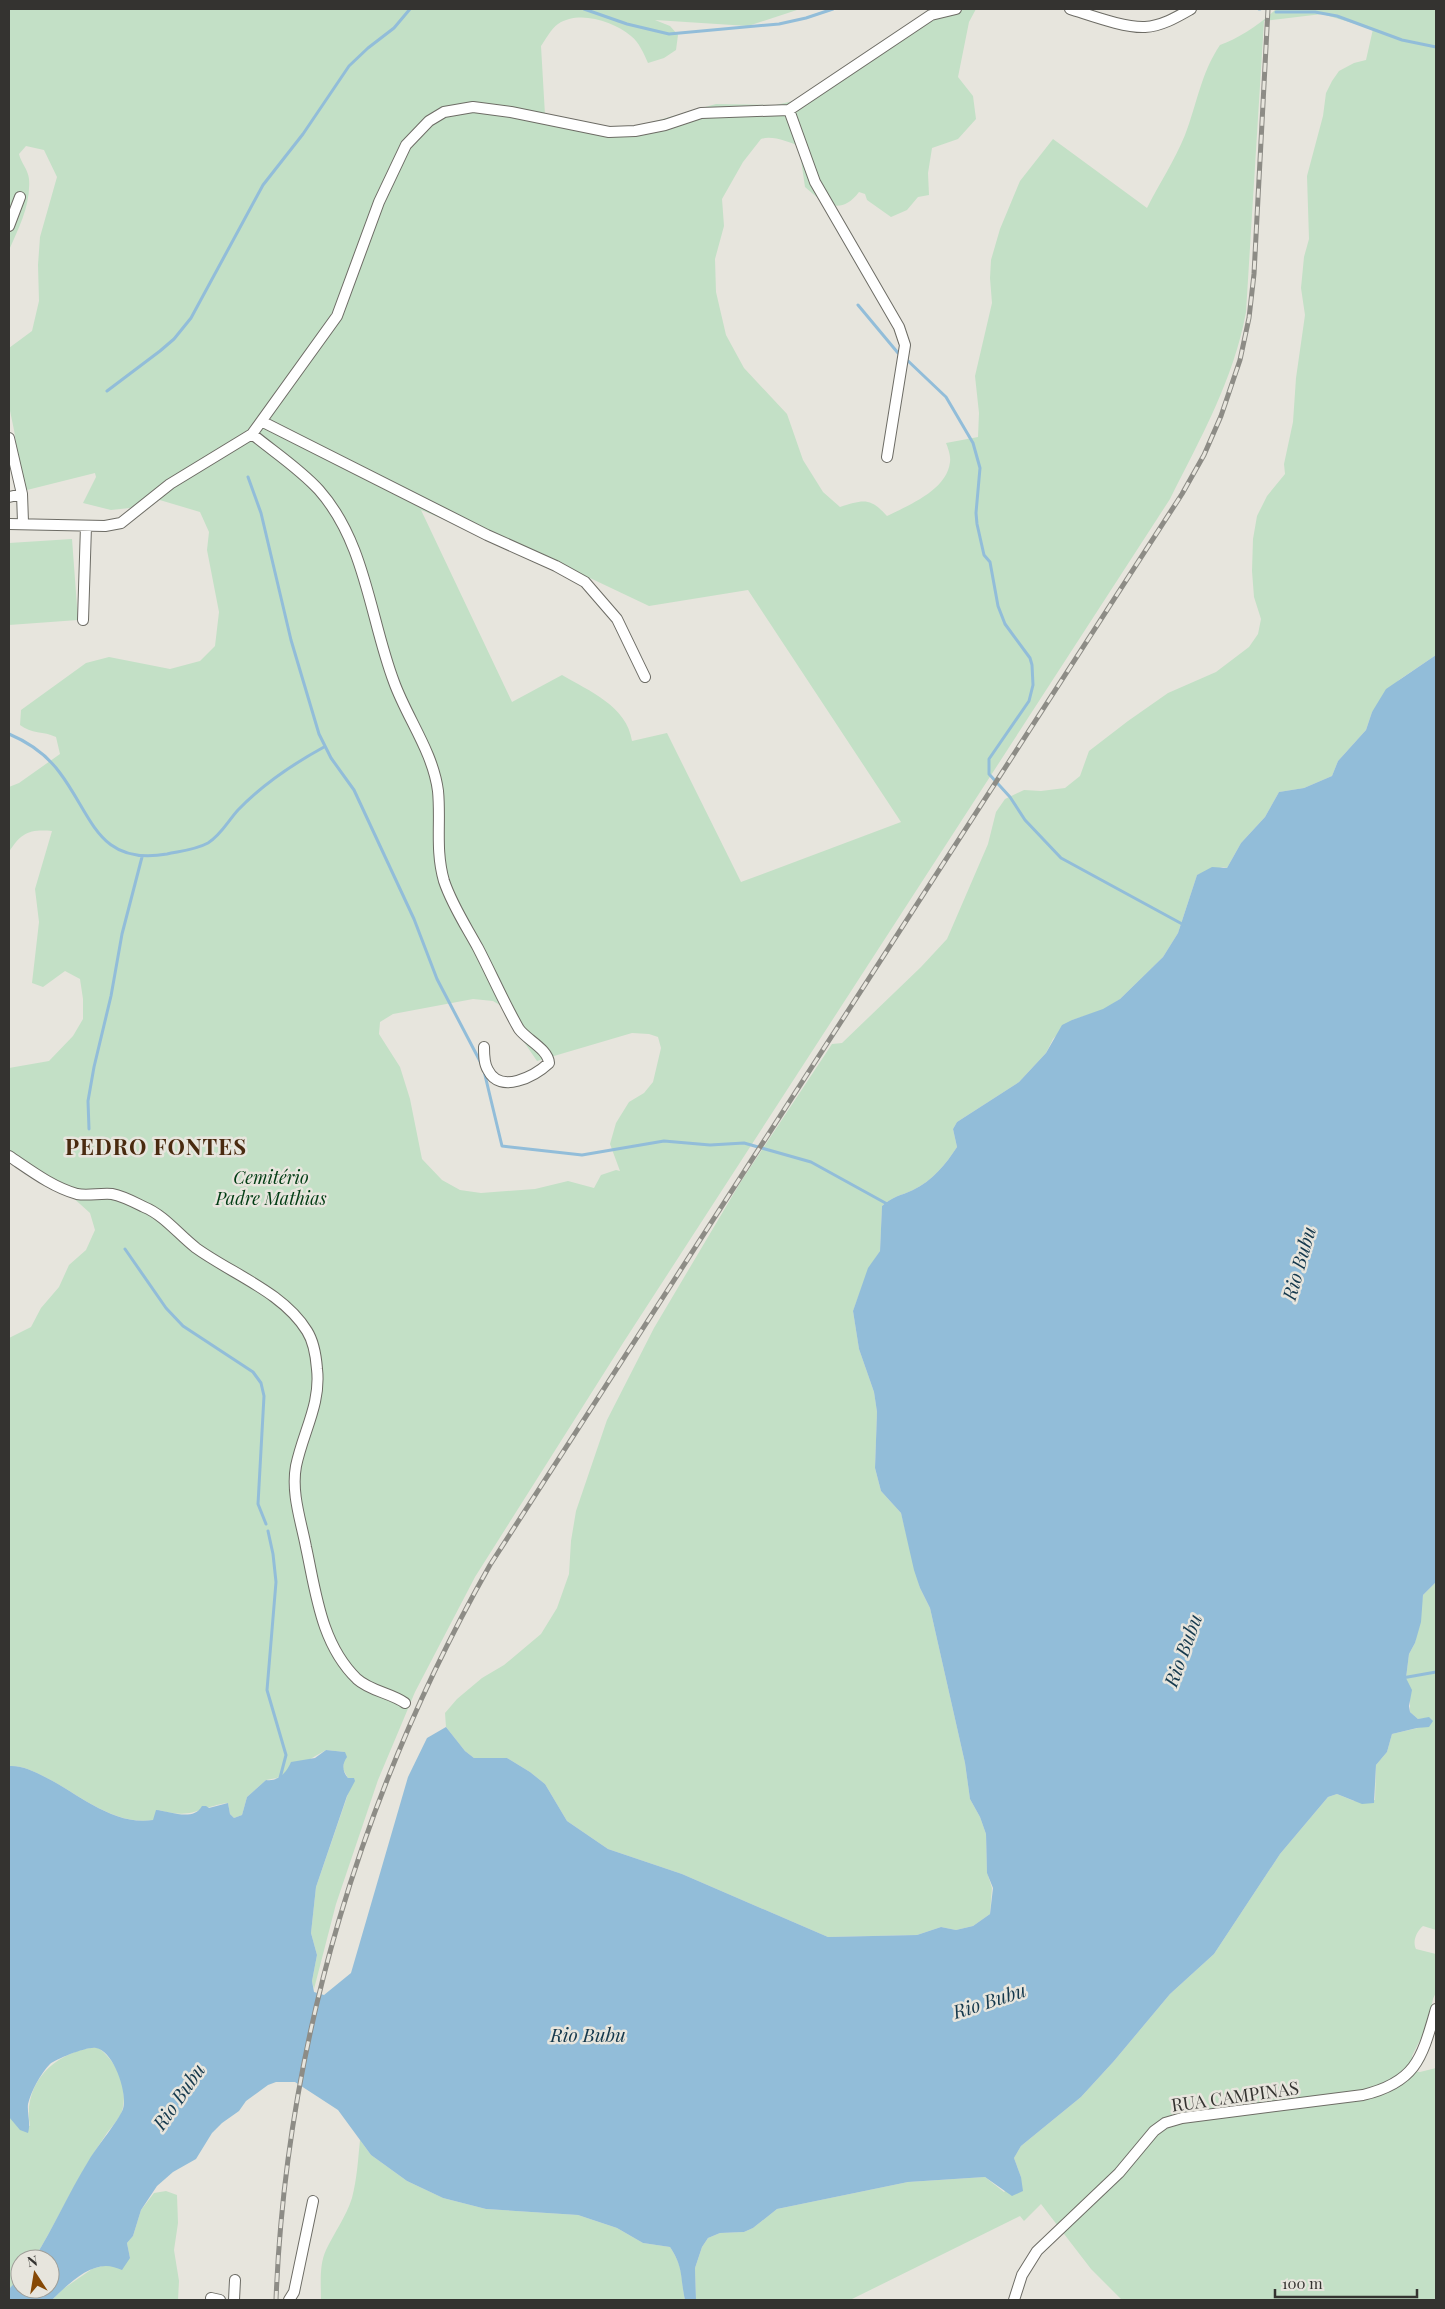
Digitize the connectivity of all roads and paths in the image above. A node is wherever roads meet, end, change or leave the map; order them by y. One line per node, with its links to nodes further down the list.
1 (956, 9): 4 (street)
2 (1070, 9): 3 (street)
3 (1191, 9)
4 (789, 110): 7 (street); 10 (street)
5 (20, 197): 6 (street)
6 (9, 226)
7 (263, 422): 8 (street); 17 (street)
8 (252, 434): 15 (street); 18 (street)
9 (9, 438): 11 (street)
10 (886, 457)
11 (22, 494): 12 (street); 13 (street)
12 (9, 497)
13 (23, 522): 14 (street); 15 (street)
14 (9, 524)
15 (86, 526): 16 (street)
16 (83, 620)
17 (645, 677)
18 (484, 1047)
19 (9, 1156): 20 (street)
20 (405, 1703)
21 (1436, 2008): 26 (street, RUA CAMPINAS)
22 (313, 2201): 25 (street)
23 (236, 2280): 24 (street)
24 (234, 2300)
25 (289, 2300)
26 (1014, 2300)

